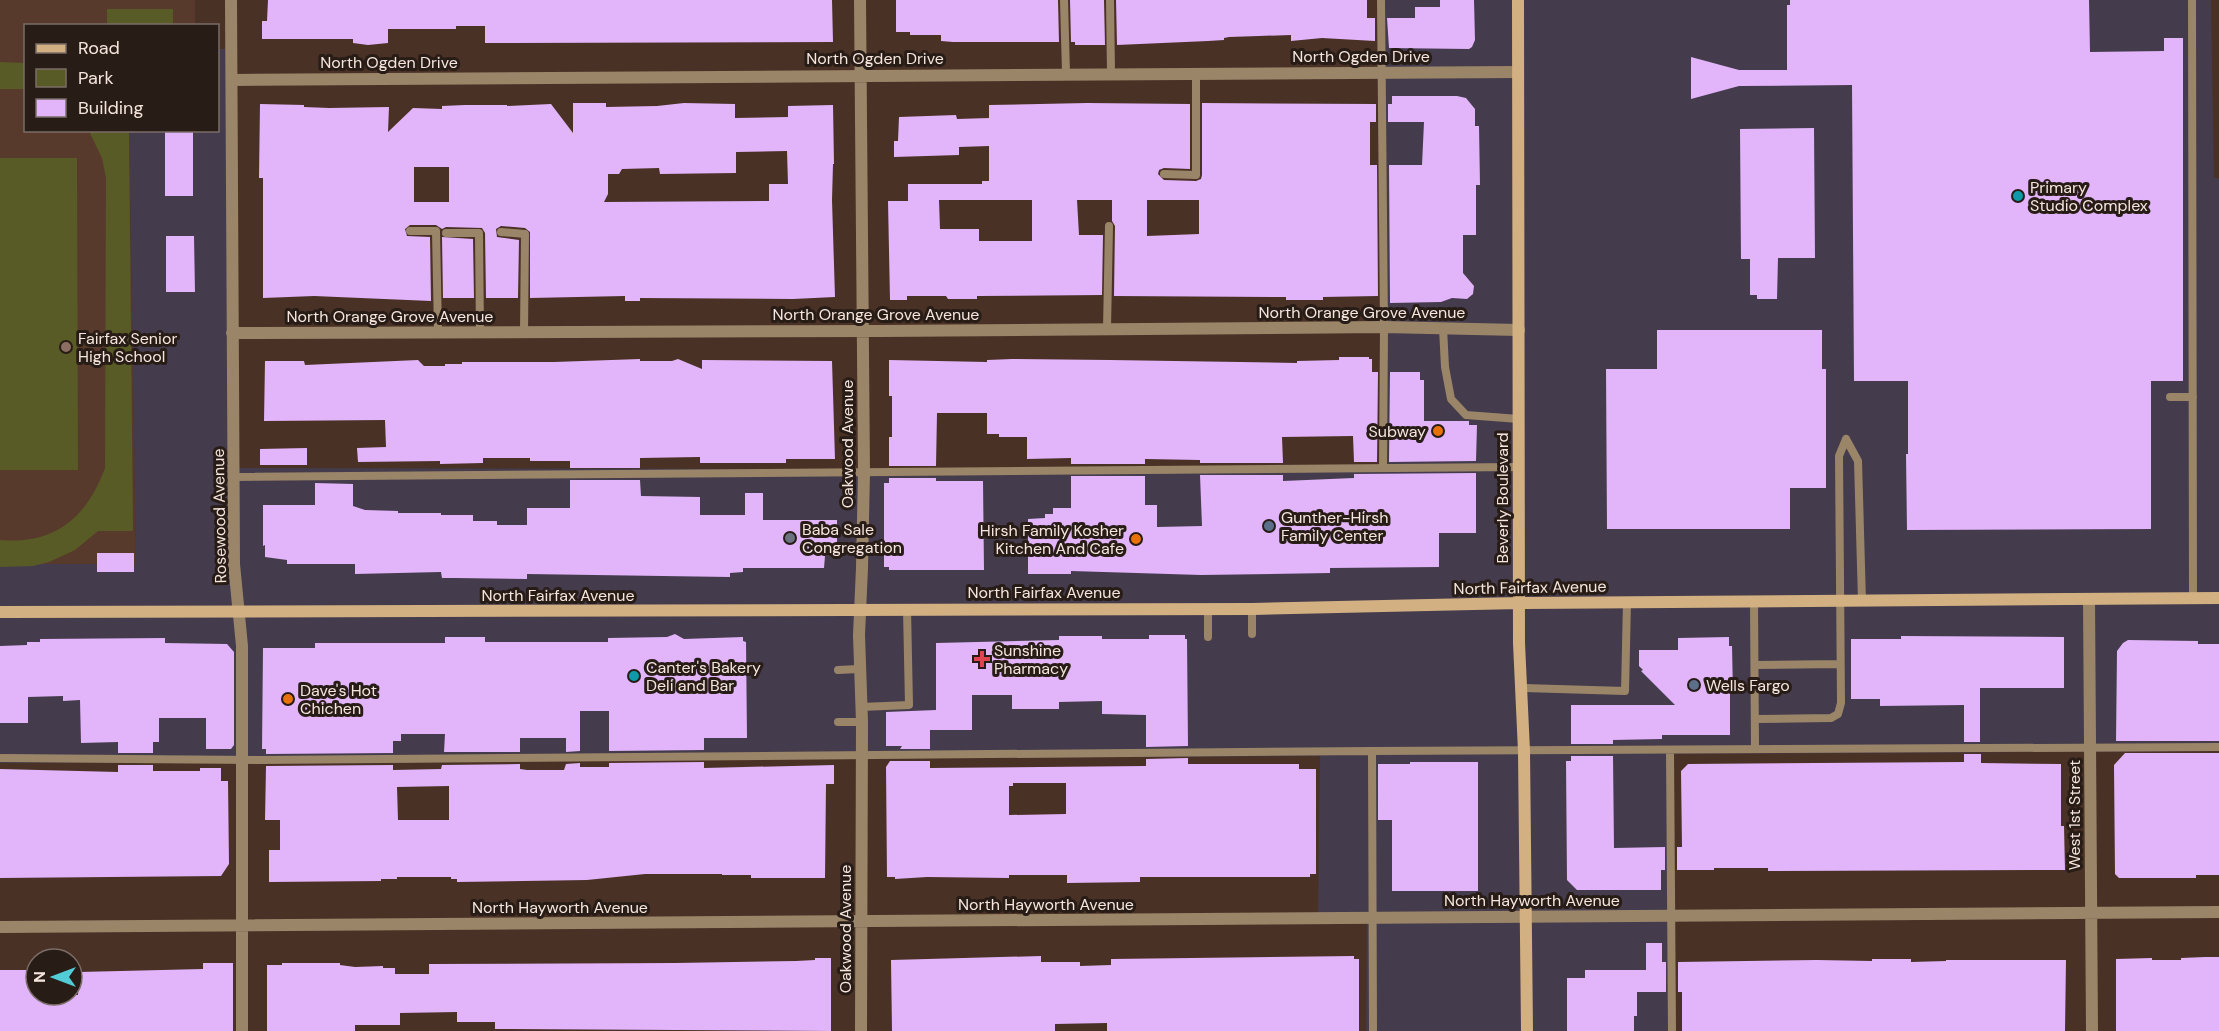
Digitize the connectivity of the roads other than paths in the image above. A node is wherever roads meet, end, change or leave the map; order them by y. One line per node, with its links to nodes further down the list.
1 (231, 0): 14 (street, Rosewood Avenue)
2 (860, 0): 13 (street, Oakwood Avenue)
3 (1064, 0): 11 (lane)
4 (1110, 0): 12 (lane)
5 (1381, 0): 8 (lane)
6 (1518, 0): 9 (main road, Beverly Boulevard)
7 (2192, 0): 30 (lane)
8 (1381, 72): 9 (street, North Ogden Drive); 10 (street, North Ogden Drive); 20 (lane)
9 (1518, 72): 23 (main road, Beverly Boulevard)
10 (1196, 73): 12 (street, North Ogden Drive); 15 (lane)
11 (1066, 74): 12 (street, North Ogden Drive); 13 (street, North Ogden Drive)
12 (1111, 74)
13 (861, 75): 14 (street, North Ogden Drive); 24 (street, Oakwood Avenue)
14 (232, 80): 28 (street, Rosewood Avenue)
15 (1164, 174)
16 (1109, 226): 22 (lane)
17 (410, 231): 25 (lane)
18 (501, 232): 27 (lane)
19 (446, 233): 26 (lane)
20 (1384, 327): 21 (street, North Orange Grove Avenue); 22 (street, North Orange Grove Avenue); 33 (lane)
21 (1443, 328): 23 (street, North Orange Grove Avenue); 31 (lane)
22 (1107, 329): 24 (street, North Orange Grove Avenue)
23 (1519, 330): 31 (main road, Beverly Boulevard)
24 (862, 331): 27 (street, North Orange Grove Avenue); 34 (street, Oakwood Avenue)
25 (438, 332): 26 (street, North Orange Grove Avenue); 28 (street, North Orange Grove Avenue)
26 (480, 332): 27 (street, North Orange Grove Avenue)
27 (524, 332)
28 (232, 333): 35 (street, Rosewood Avenue)
29 (2170, 397): 30 (lane)
30 (2193, 397): 36 (lane)
31 (1519, 419): 32 (main road, Beverly Boulevard)
32 (1519, 467): 33 (lane); 42 (main road, Beverly Boulevard)
33 (1383, 468): 34 (lane)
34 (864, 472): 35 (lane); 44 (street, Oakwood Avenue)
35 (234, 477): 49 (street, Rosewood Avenue)
36 (2193, 598): 37 (main road, North Fairfax Avenue); 38 (main road, North Fairfax Avenue)
37 (2219, 598)
38 (2089, 599): 40 (main road, North Fairfax Avenue); 62 (street, West 1st Street)
39 (1841, 601): 40 (main road, North Fairfax Avenue); 40 (lane); 41 (main road, North Fairfax Avenue); 52 (lane)
40 (1862, 601)
41 (1754, 602): 43 (main road, North Fairfax Avenue); 53 (lane)
42 (1519, 603): 43 (main road, North Fairfax Avenue); 47 (main road, North Fairfax Avenue); 56 (main road, Beverly Boulevard)
43 (1627, 603): 56 (lane)
44 (860, 609): 45 (main road, North Fairfax Avenue); 49 (main road, North Fairfax Avenue); 54 (street, Oakwood Avenue)
45 (907, 609): 46 (main road, North Fairfax Avenue); 57 (lane)
46 (1208, 609): 47 (main road, North Fairfax Avenue); 51 (lane)
47 (1252, 609): 50 (lane)
48 (0, 612): 49 (main road, North Fairfax Avenue)
49 (239, 612): 69 (street, Rosewood Avenue)
50 (1252, 634)
51 (1209, 637)
52 (1840, 664): 53 (lane); 58 (lane)
53 (1755, 665): 58 (lane)
54 (859, 669): 55 (lane); 57 (street, Oakwood Avenue)
55 (838, 670)
56 (1521, 688): 64 (main road, Beverly Boulevard)
57 (861, 707): 59 (street, Oakwood Avenue)
58 (1755, 719): 63 (lane)
59 (862, 722): 60 (lane); 67 (street, Oakwood Avenue)
60 (838, 723)
61 (2219, 747): 62 (lane)
62 (2090, 748): 63 (lane); 71 (street, West 1st Street)
63 (1755, 749): 65 (lane)
64 (1524, 750): 65 (lane); 66 (lane); 72 (main road, Beverly Boulevard)
65 (1670, 750): 73 (lane)
66 (1372, 751): 67 (lane); 74 (lane)
67 (861, 756): 69 (lane); 75 (street, Oakwood Avenue)
68 (0, 758): 69 (lane)
69 (242, 760): 76 (street, Rosewood Avenue)
70 (2219, 912): 71 (street, North Hayworth Avenue)
71 (2091, 913): 73 (street, North Hayworth Avenue); 83 (street, West 1st Street)
72 (1526, 916): 73 (street, North Hayworth Avenue); 74 (street, North Hayworth Avenue); 81 (main road, Beverly Boulevard)
73 (1672, 916): 82 (lane)
74 (1372, 918): 75 (street, North Hayworth Avenue); 80 (lane)
75 (861, 922): 76 (street, North Hayworth Avenue); 79 (street, Oakwood Avenue)
76 (242, 926): 77 (street, North Hayworth Avenue); 78 (street, Rosewood Avenue)
77 (0, 927)
78 (242, 1031)
79 (861, 1031)
80 (1373, 1031)
81 (1527, 1031)
82 (1672, 1031)
83 (2092, 1031)

